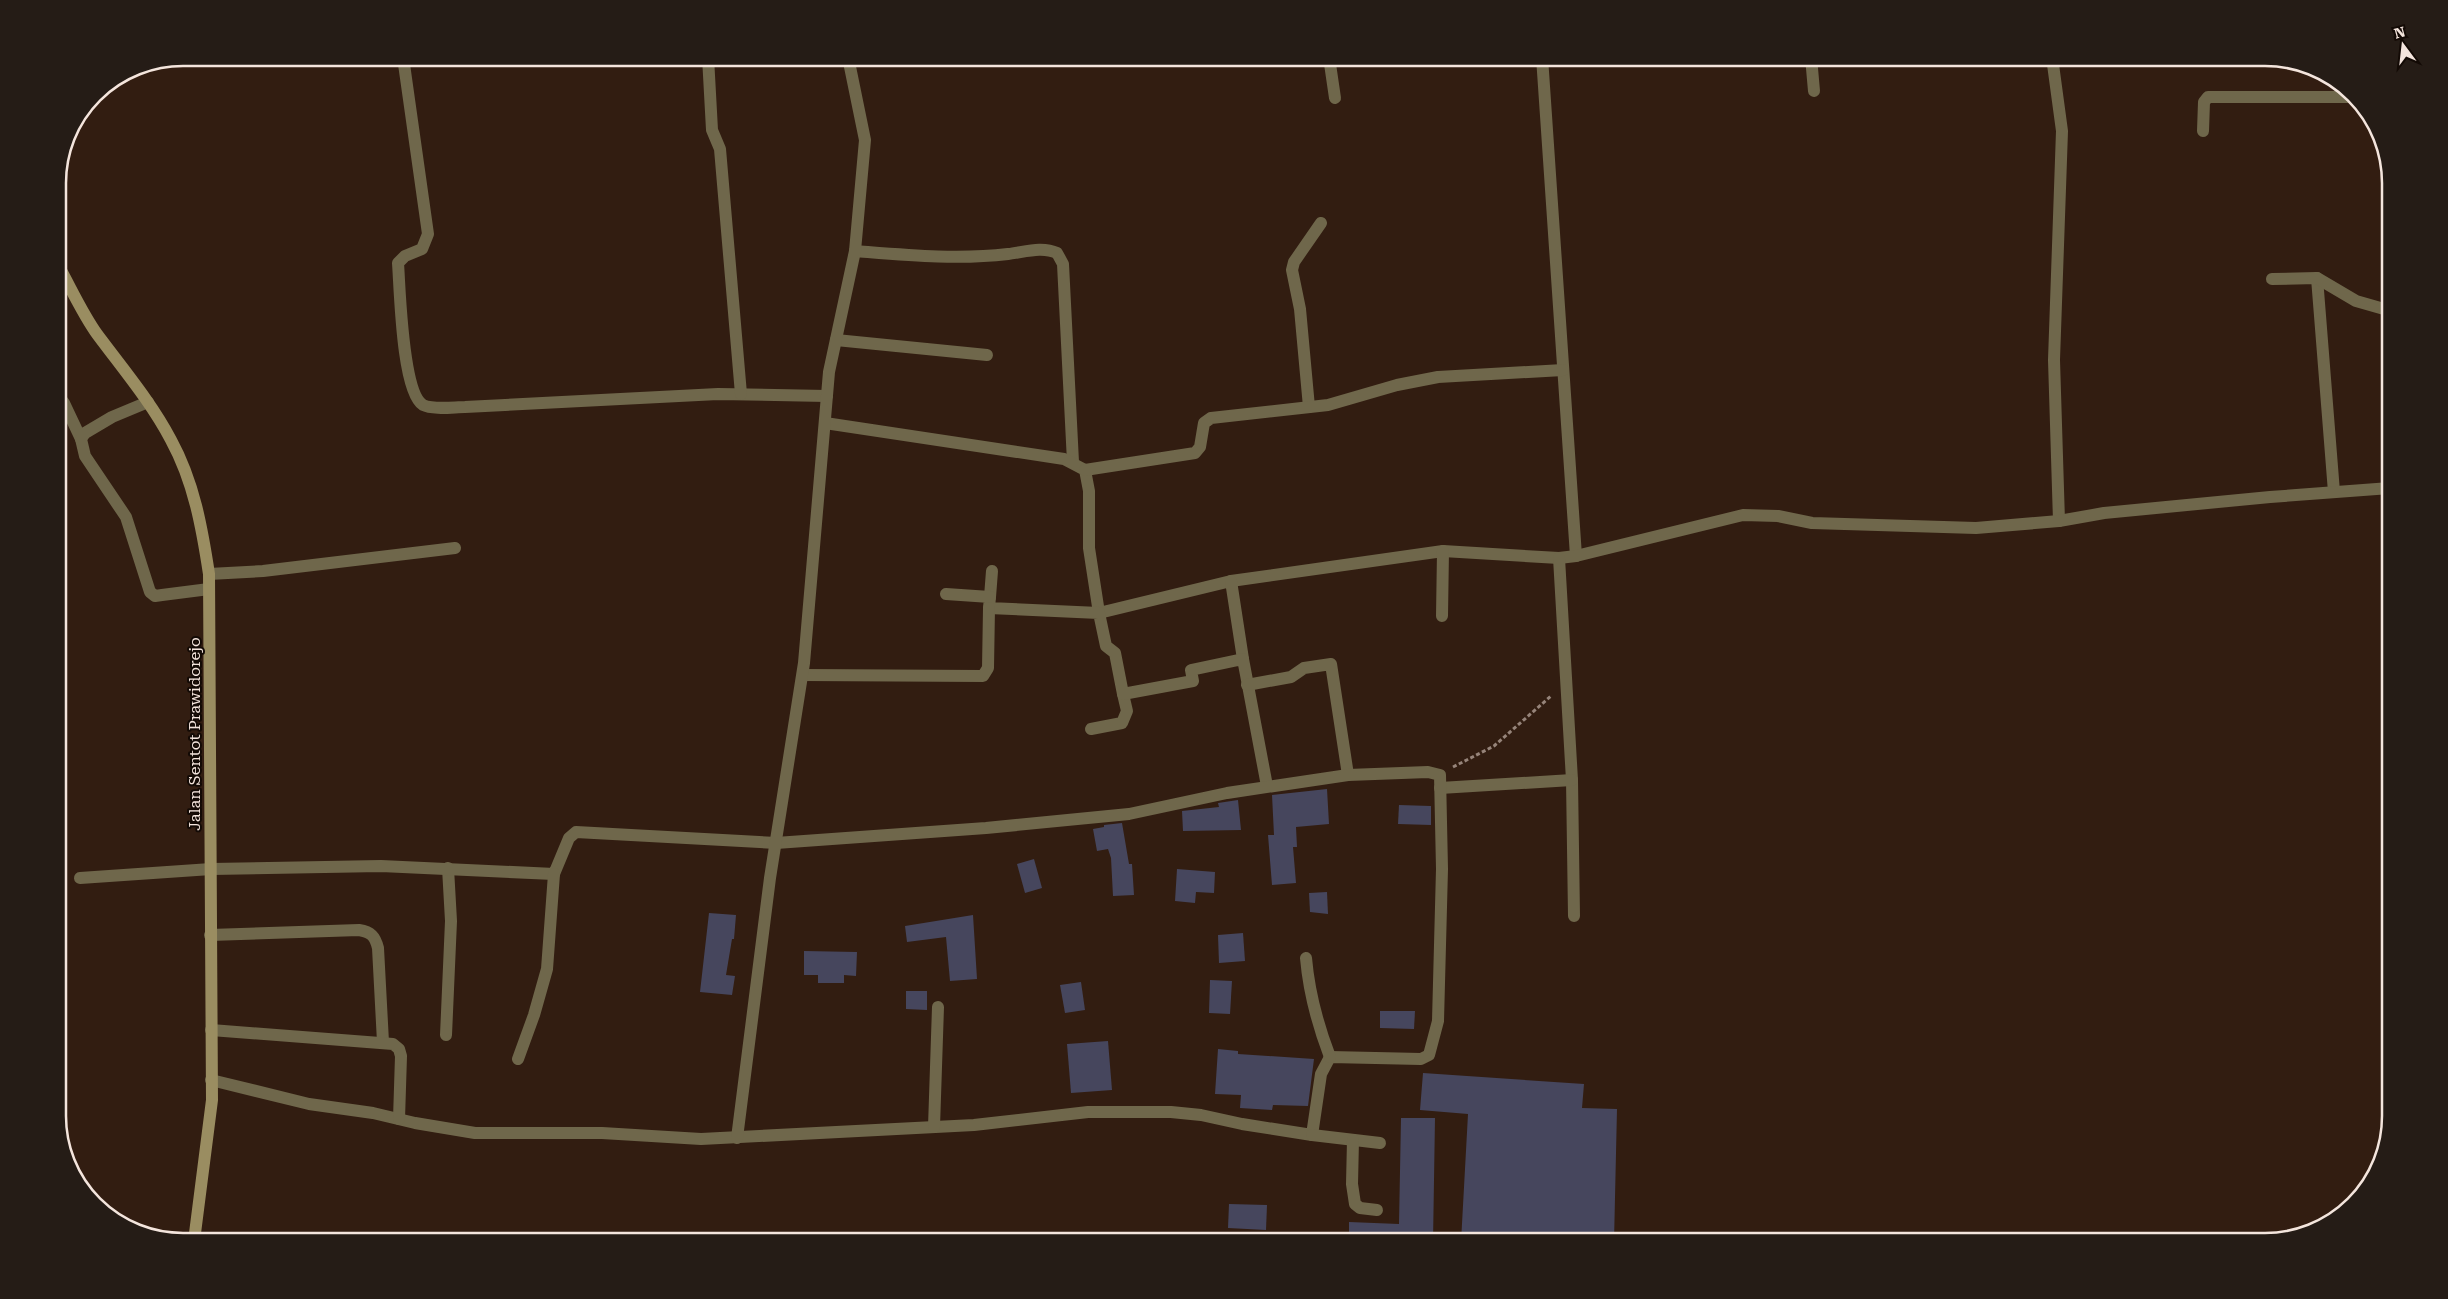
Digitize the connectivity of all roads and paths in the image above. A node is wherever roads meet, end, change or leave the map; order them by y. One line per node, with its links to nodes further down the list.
1 (404, 66): 21 (street)
2 (708, 66): 21 (street)
3 (850, 66): 13 (street)
4 (1330, 66): 10 (street)
5 (1543, 66): 20 (street)
6 (1812, 66): 8 (street)
7 (2053, 66): 32 (street)
8 (1814, 91)
9 (2344, 97): 11 (street)
10 (1335, 98)
11 (2203, 131)
12 (1321, 223): 25 (street)
13 (855, 251): 18 (street); 28 (street)
14 (2317, 278): 16 (street); 17 (street); 31 (street)
15 (66, 279): 23 (main road, Jalan Sentot Prawidorejo)
16 (2272, 279)
17 (2382, 309)
18 (836, 340): 19 (street); 22 (street)
19 (988, 355)
20 (1563, 370): 25 (street); 35 (street)
21 (741, 394): 22 (street)
22 (827, 396): 26 (street)
23 (143, 404): 27 (street); 38 (main road, Jalan Sentot Prawidorejo)
24 (66, 407): 27 (street)
25 (1309, 407): 29 (street)
26 (825, 424): 28 (street); 46 (street)
27 (82, 439): 40 (street)
28 (1073, 462): 29 (street)
29 (1085, 470): 43 (street)
30 (2382, 489): 31 (street)
31 (2334, 492): 32 (street)
32 (2059, 521): 35 (street)
33 (455, 548): 38 (street)
34 (1443, 551): 36 (street); 39 (street); 44 (street)
35 (1576, 556): 36 (street)
36 (1559, 558): 53 (street)
37 (992, 571): 42 (street)
38 (209, 574): 40 (main road, Jalan Sentot Prawidorejo)
39 (1231, 581): 43 (street); 45 (street)
40 (209, 589): 58 (main road, Jalan Sentot Prawidorejo)
41 (946, 594): 42 (street)
42 (990, 603): 43 (street); 46 (street)
43 (1099, 613): 49 (street)
44 (1442, 616)
45 (1243, 659): 47 (street); 49 (street)
46 (803, 675): 56 (street)
47 (1247, 685): 51 (street); 54 (street)
48 (1554, 687): 52 (path)
49 (1123, 694): 50 (street)
50 (1091, 729)
51 (1348, 775): 52 (street); 54 (street)
52 (1440, 775): 55 (street)
53 (1572, 780): 55 (street); 61 (street)
54 (1266, 786): 56 (street)
55 (1440, 788): 68 (street)
56 (776, 842): 59 (street); 74 (street)
57 (448, 868): 58 (street); 59 (street); 66 (street)
58 (205, 869): 60 (street); 62 (main road, Jalan Sentot Prawidorejo)
59 (554, 874): 69 (street)
60 (80, 878)
61 (1574, 916)
62 (210, 936): 65 (main road, Jalan Sentot Prawidorejo); 67 (street)
63 (1306, 958): 68 (street)
64 (938, 1007): 72 (street)
65 (211, 1030): 67 (street); 70 (main road, Jalan Sentot Prawidorejo)
66 (446, 1035)
67 (383, 1042): 71 (street)
68 (1330, 1057): 73 (street)
69 (518, 1059)
70 (211, 1080): 71 (street); 78 (main road, Jalan Sentot Prawidorejo)
71 (399, 1119): 74 (street)
72 (934, 1127): 73 (street); 74 (street)
73 (1312, 1135): 75 (street)
74 (737, 1138)
75 (1353, 1140): 76 (street); 77 (street)
76 (1380, 1143)
77 (1377, 1210)
78 (195, 1233)

